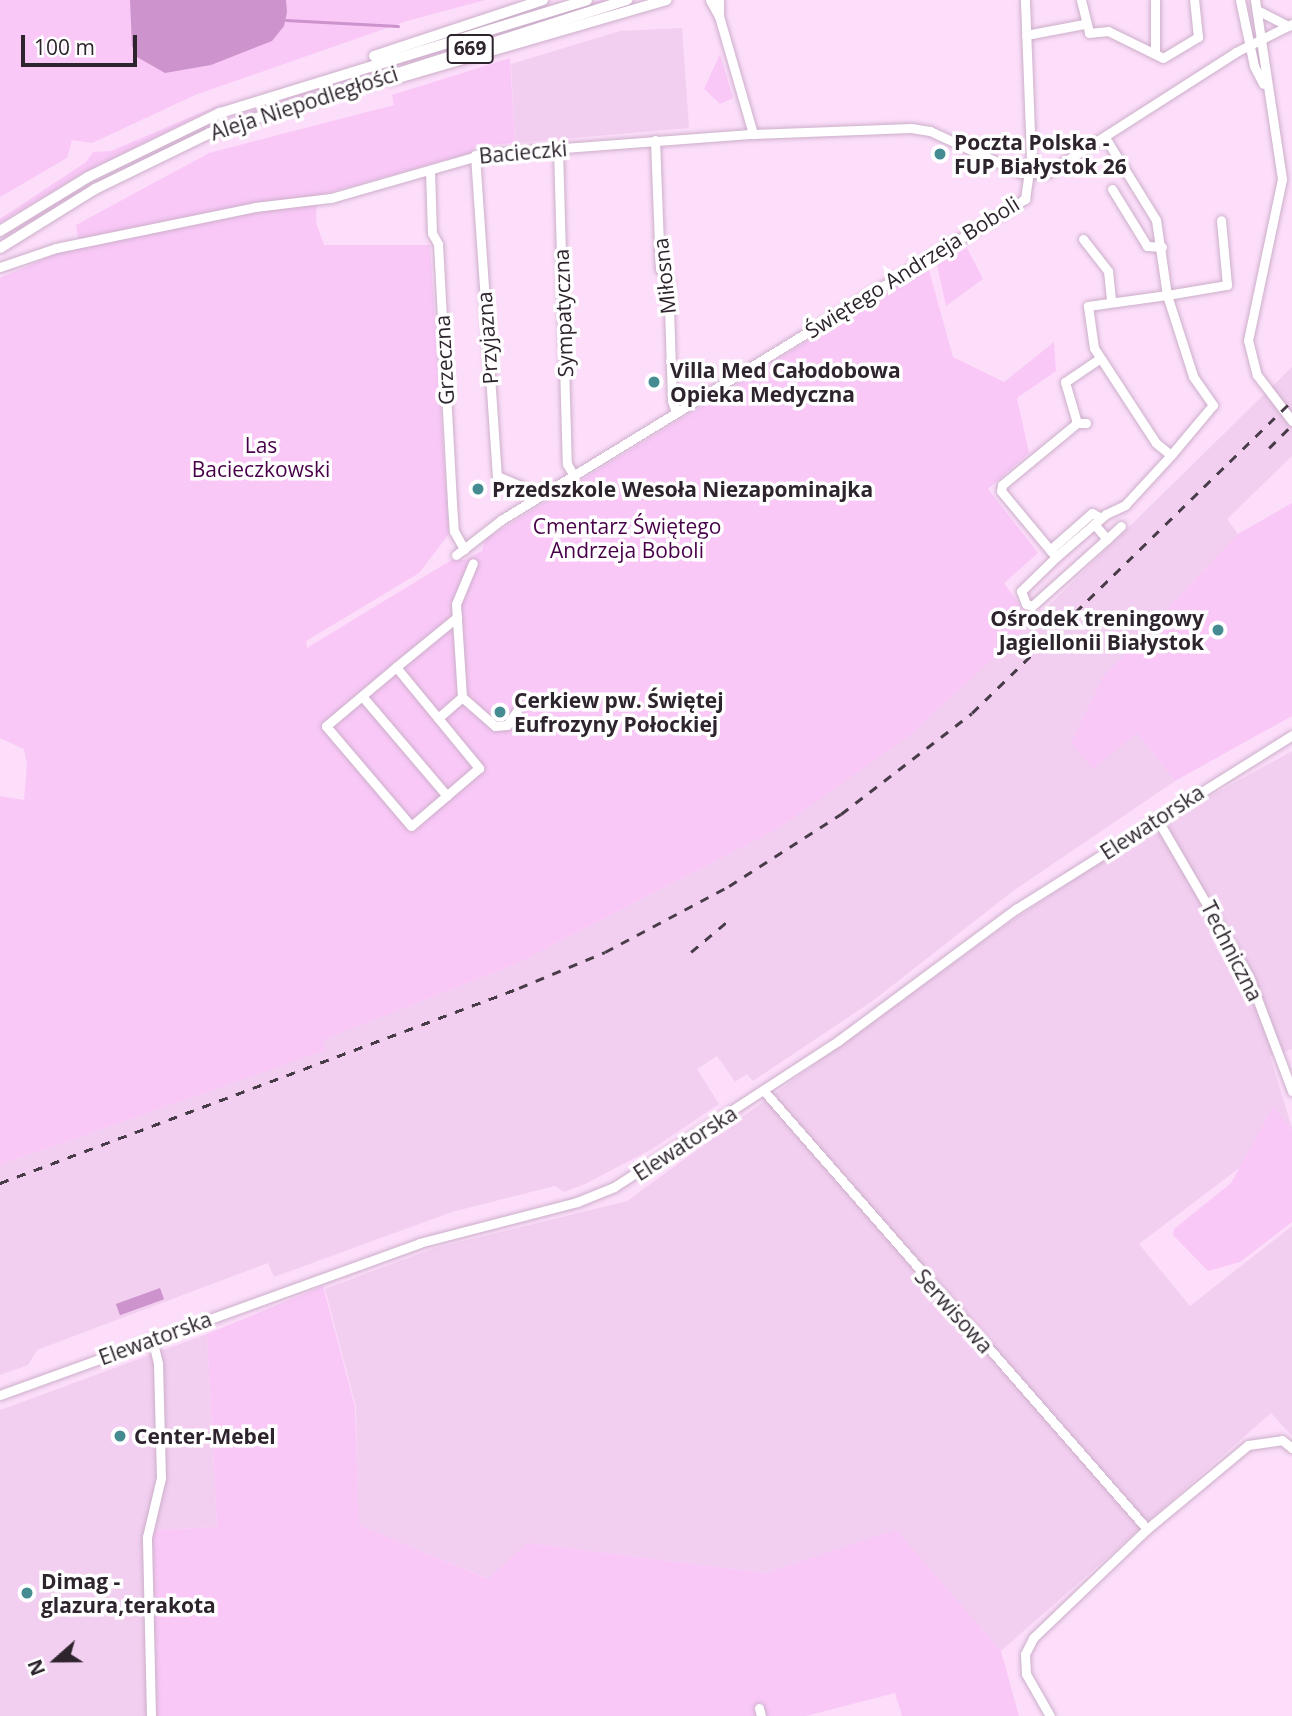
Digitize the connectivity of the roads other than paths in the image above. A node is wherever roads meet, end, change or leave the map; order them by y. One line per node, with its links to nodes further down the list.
1 (543, 0): 21 (main road)
2 (587, 0): 21 (main road, Aleja Niepodległości / 669)
3 (627, 0): 23 (main road, Aleja Niepodległości / 669)
4 (667, 0): 23 (main road)
5 (710, 0): 14 (street)
6 (719, 0): 14 (street)
7 (1025, 0): 17 (street)
8 (1081, 0): 15 (street)
9 (1155, 0): 20 (street)
10 (1194, 0): 20 (street)
11 (1240, 0): 19 (street)
12 (1255, 0): 13 (street)
13 (1257, 10): 16 (street); 18 (street)
14 (719, 16): 24 (street)
15 (1084, 24): 17 (street); 20 (street)
16 (1290, 25): 18 (street)
17 (1026, 35): 30 (street)
18 (1261, 39): 19 (street, Świętego Andrzeja Boboli); 22 (street)
19 (1249, 46): 22 (street); 25 (street, Świętego Andrzeja Boboli)
20 (1155, 50)
21 (307, 83): 33 (main road, Aleja Niepodległości / 669)
22 (1265, 89): 42 (street)
23 (313, 98): 36 (main road, Aleja Niepodległości / 669)
24 (754, 134): 26 (street, Bacieczki); 30 (street, Bacieczki)
25 (1106, 139): 30 (street, Świętego Andrzeja Boboli); 35 (street)
26 (655, 140): 27 (street, Bacieczki); 41 (street, Miłosna)
27 (558, 148): 28 (street, Bacieczki); 44 (street, Sympatyczna)
28 (475, 155): 29 (street, Bacieczki); 45 (street, Przyjazna)
29 (430, 170): 37 (street, Bacieczki); 49 (street, Grzeczna)
30 (1031, 173): 41 (street, Świętego Andrzeja Boboli)
31 (1112, 189): 35 (street)
32 (1221, 220): 38 (street)
33 (0, 231)
34 (1083, 239): 39 (street)
35 (1162, 247): 38 (street)
36 (0, 248)
37 (0, 267)
38 (1167, 295): 39 (street); 43 (street)
39 (1111, 301): 40 (street)
40 (1099, 359): 43 (street); 50 (street)
41 (676, 412): 44 (street, Świętego Andrzeja Boboli)
42 (1292, 421)
43 (1171, 456): 46 (street)
44 (574, 476): 45 (street, Świętego Andrzeja Boboli)
45 (533, 500): 49 (street, Świętego Andrzeja Boboli)
46 (1097, 521): 48 (street); 50 (street)
47 (1121, 526): 48 (street)
48 (1107, 539): 50 (street)
49 (460, 552)
50 (1053, 554)
51 (472, 564): 52 (street)
52 (457, 617): 53 (street); 55 (street)
53 (396, 667): 54 (street); 57 (street)
54 (362, 696): 59 (street); 59 (street)
55 (462, 697): 56 (street); 57 (street)
56 (517, 711)
57 (438, 718): 59 (street)
58 (1292, 735): 60 (street, Elewatorska)
59 (447, 796)
60 (1157, 819): 61 (street, Elewatorska); 62 (street, Techniczna)
61 (764, 1091): 63 (street, Elewatorska); 66 (street, Serwisowa)
62 (1292, 1091)
63 (152, 1339): 64 (street, Elewatorska); 67 (street)
64 (0, 1395)
65 (1292, 1448): 66 (street)
66 (1147, 1529): 68 (street)
67 (151, 1716)
68 (1050, 1716)

